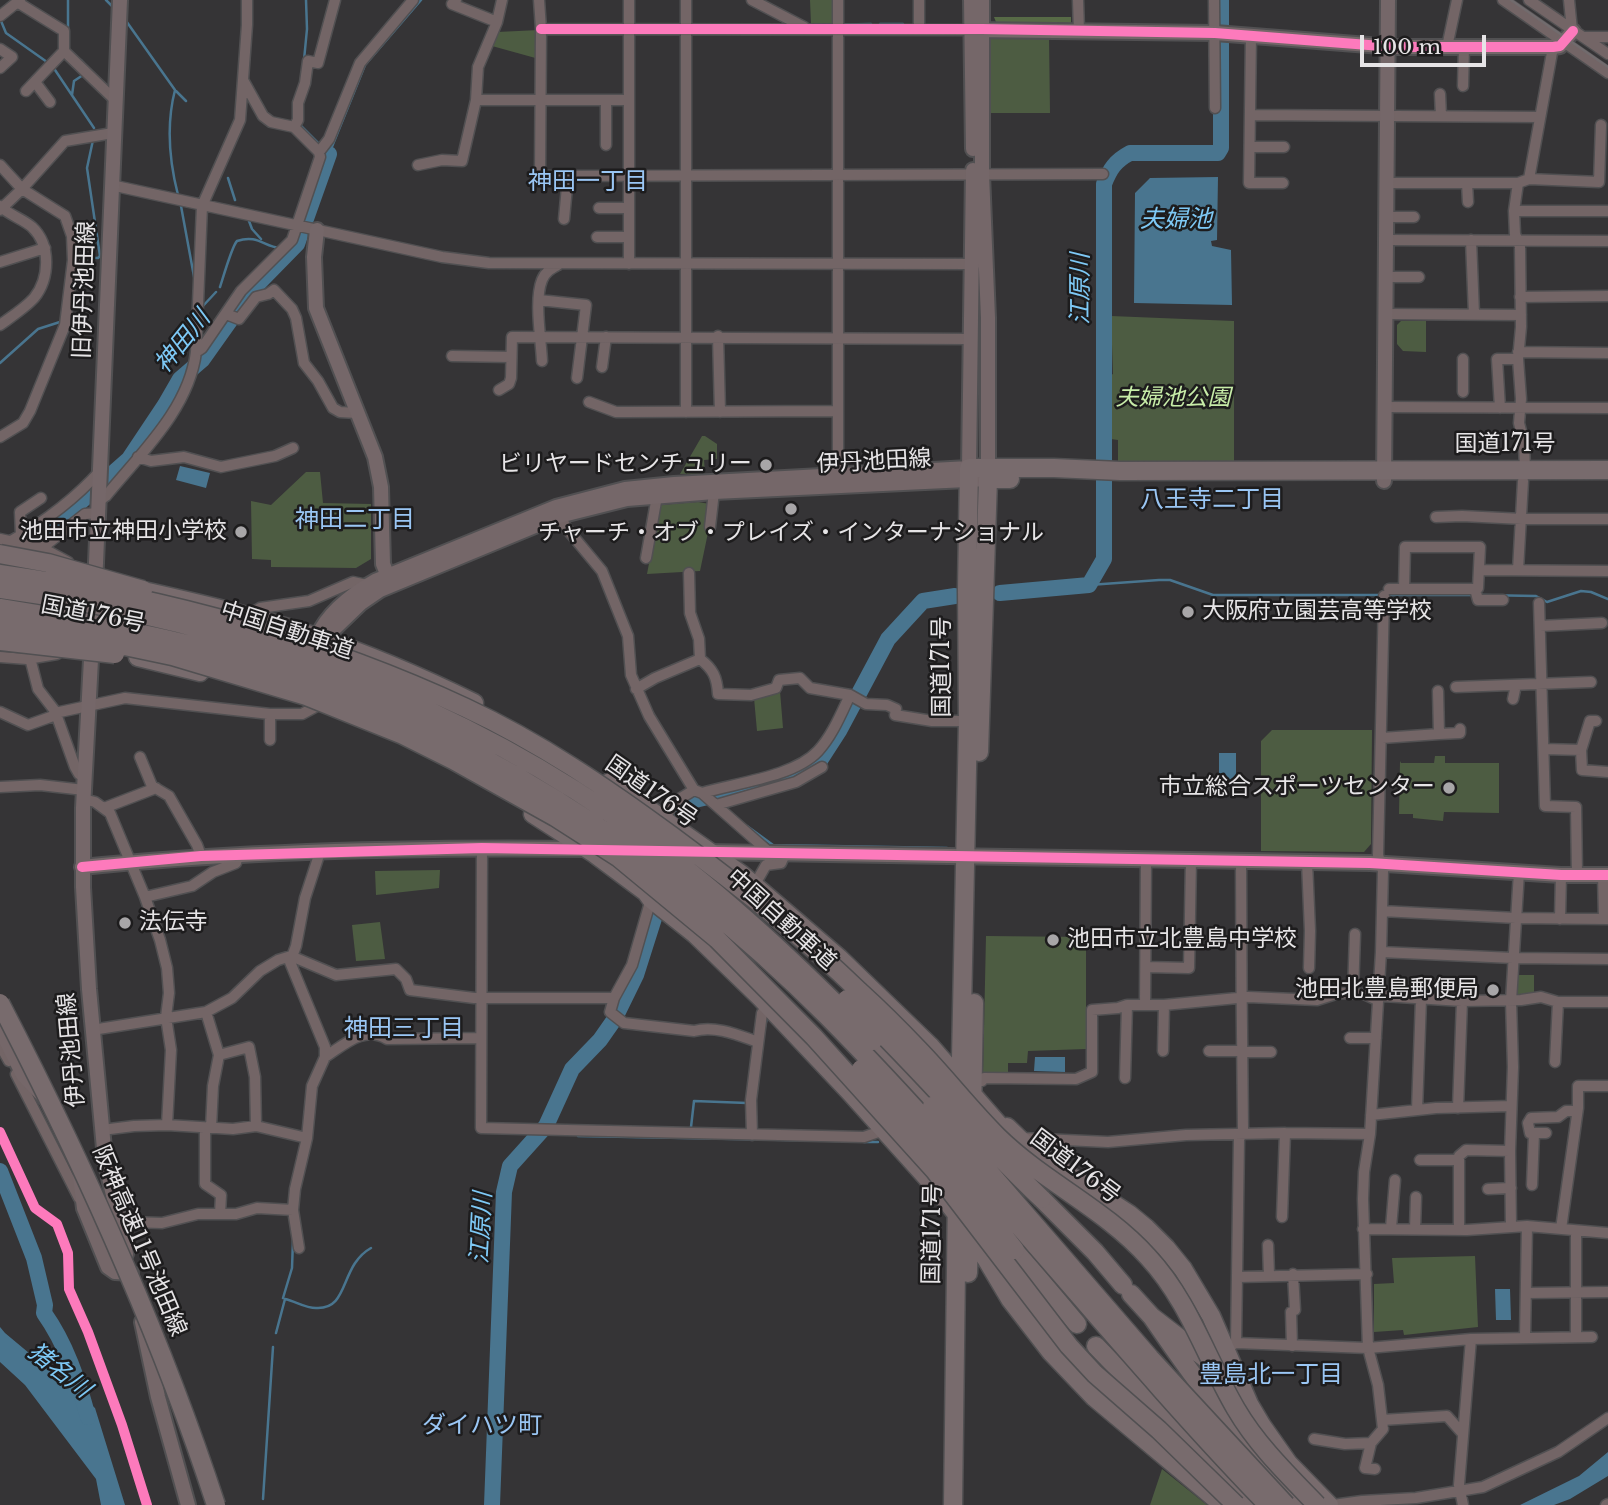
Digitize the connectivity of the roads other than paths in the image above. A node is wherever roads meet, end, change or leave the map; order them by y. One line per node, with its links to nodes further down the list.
1 (120, 0): 50 (street, 旧伊丹池田線)
2 (247, 0): 45 (street)
3 (335, 0): 62 (street)
4 (413, 0): 67 (street)
5 (456, 0): 24 (street)
6 (502, 0): 24 (street)
7 (539, 0): 25 (street)
8 (629, 0): 26 (street)
9 (686, 0): 27 (street)
10 (752, 0): 28 (street)
11 (838, 0): 29 (street)
12 (919, 0): 30 (street)
13 (971, 0): 31 (street)
14 (982, 0): 31 (street)
15 (1078, 0): 32 (street)
16 (1214, 0): 33 (street)
17 (1388, 0): 37 (street)
18 (1457, 0): 38 (street)
19 (1503, 0): 35 (street)
20 (1529, 0): 35 (street)
21 (1569, 0): 35 (street)
22 (19, 1): 23 (street); 41 (street)
23 (0, 16)
24 (497, 22): 51 (street)
25 (541, 29): 26 (street); 52 (street)
26 (629, 29): 27 (street); 54 (street)
27 (685, 29): 28 (street); 73 (street)
28 (808, 29): 29 (street)
29 (838, 29): 30 (street); 70 (street)
30 (919, 29): 31 (street)
31 (977, 29): 32 (street); 71 (street)
32 (1079, 32): 33 (street)
33 (1219, 34): 34 (street); 56 (street)
34 (1251, 35): 37 (street); 57 (street)
35 (1569, 37): 36 (street); 39 (street); 42 (street); 44 (street); 60 (street)
36 (1608, 37)
37 (1387, 46): 38 (street); 58 (street)
38 (1447, 47): 39 (street)
39 (1464, 47): 47 (street)
40 (0, 48): 43 (street)
41 (64, 51): 46 (street); 50 (street)
42 (1608, 54)
43 (0, 68)
44 (1608, 74)
45 (243, 80): 62 (street); 84 (street)
46 (35, 82): 48 (street); 55 (street)
47 (1463, 86)
48 (26, 91)
49 (1440, 94): 59 (street)
50 (115, 100): 63 (street, 旧伊丹池田線)
51 (476, 100): 52 (street); 69 (street)
52 (540, 100): 53 (street); 74 (street)
53 (606, 100): 54 (street); 64 (street)
54 (629, 100): 75 (street)
55 (50, 102)
56 (1215, 108)
57 (1251, 115): 58 (street); 65 (street)
58 (1387, 116): 59 (street); 78 (street)
59 (1441, 117): 60 (street)
60 (1541, 117): 76 (street)
61 (1601, 125): 76 (street)
62 (295, 127): 67 (street)
63 (113, 133): 81 (street, 旧伊丹池田線); 82 (street)
64 (606, 145)
65 (1250, 147): 66 (street); 77 (street)
66 (1284, 147)
67 (322, 149): 93 (street)
68 (0, 165): 82 (street)
69 (418, 165)
70 (838, 174): 71 (street); 73 (street); 108 (street)
71 (978, 174): 72 (street); 106 (street); 107 (street)
72 (1103, 174)
73 (685, 175): 75 (street); 105 (street)
74 (568, 176): 75 (street); 92 (street)
75 (630, 176): 87 (street)
76 (1529, 179): 80 (street)
77 (1283, 183)
78 (1386, 183): 79 (street); 90 (street)
79 (1467, 183): 80 (street); 83 (street)
80 (1518, 183): 88 (street)
81 (111, 185): 84 (street); 151 (street, 旧伊丹池田線)
82 (22, 189): 85 (street); 146 (street)
83 (1468, 202)
84 (202, 206): 93 (street); 131 (street)
85 (1, 208): 101 (street)
86 (600, 208): 87 (street)
87 (629, 208): 96 (street)
88 (1514, 211): 89 (street); 99 (street)
89 (1608, 211)
90 (1386, 217): 91 (street); 97 (street)
91 (1414, 217)
92 (564, 219)
93 (299, 226): 94 (street); 116 (street)
94 (315, 230): 103 (street); 145 (street)
95 (597, 237): 96 (street)
96 (629, 237): 104 (street)
97 (1386, 240): 98 (street); 109 (street)
98 (1471, 240): 99 (street); 115 (street)
99 (1516, 240): 100 (street); 112 (street)
100 (1608, 241)
101 (44, 248): 102 (street); 118 (street)
102 (0, 262)
103 (559, 264): 104 (street); 113 (street)
104 (629, 264): 105 (street)
105 (686, 264): 108 (street); 123 (street)
106 (971, 264): 107 (street); 108 (street); 125 (street)
107 (986, 264): 150 (street)
108 (837, 265): 124 (street)
109 (1385, 277): 110 (street); 114 (street)
110 (1419, 277)
111 (1608, 296): 112 (street)
112 (1520, 297): 117 (street)
113 (539, 300): 120 (street); 121 (street)
114 (1385, 314): 115 (street); 138 (street)
115 (1474, 314): 117 (street)
116 (230, 315): 131 (street); 145 (street)
117 (1521, 315): 128 (street)
118 (0, 325)
119 (718, 336): 123 (street); 124 (street); 144 (street)
120 (541, 337): 121 (street); 129 (street); 132 (street)
121 (583, 337): 122 (street); 134 (street)
122 (606, 337): 123 (street); 133 (street)
123 (686, 338): 143 (street)
124 (838, 338): 125 (street); 142 (street)
125 (969, 339): 153 (street)
126 (1608, 352): 128 (street)
127 (452, 356): 129 (street)
128 (1518, 356): 139 (street); 140 (street)
129 (511, 357): 135 (street)
130 (1463, 359): 136 (street)
131 (195, 361): 148 (street)
132 (542, 361)
133 (602, 368)
134 (577, 378)
135 (499, 390)
136 (1463, 400): 138 (street); 139 (street)
137 (589, 402): 143 (street)
138 (1384, 407): 154 (street)
139 (1500, 408): 140 (street)
140 (1520, 408): 141 (street); 155 (street)
141 (1608, 408)
142 (838, 411): 144 (street); 152 (street)
143 (686, 412): 144 (street)
144 (720, 412)
145 (357, 413): 178 (street)
146 (0, 437)
147 (293, 448): 148 (street)
148 (138, 457): 161 (street)
149 (1608, 470): 155 (highway, 国道171号)
150 (988, 473): 153 (highway, 国道171号); 154 (highway, 国道171号); 237 (highway, 国道171号)
151 (100, 474): 161 (street, 旧伊丹池田線); 168 (street)
152 (838, 474): 153 (street, 伊丹池田線); 163 (street, 伊丹池田線)
153 (969, 474): 157 (street, 伊丹池田線); 162 (highway, 国道171号)
154 (1384, 475): 155 (highway, 国道171号)
155 (1524, 476): 156 (highway, 国道171号); 165 (street)
156 (1608, 480)
157 (941, 482): 158 (street, 伊丹池田線); 162 (street)
158 (714, 492): 159 (street, 伊丹池田線); 167 (street)
159 (657, 496): 163 (street, 伊丹池田線); 170 (street)
160 (41, 498): 168 (street)
161 (99, 502): 169 (street); 177 (street, 旧伊丹池田線)
162 (968, 508): 212 (highway, 国道171号)
163 (557, 512): 178 (street, 伊丹池田線); 203 (street)
164 (1436, 517): 165 (street)
165 (1522, 519): 166 (street); 173 (street)
166 (1608, 519)
167 (710, 527)
168 (9, 542): 169 (street); 191 (highway, bridge)
169 (37, 546): 177 (street)
170 (646, 558)
171 (0, 564): 177 (highway)
172 (1480, 570): 173 (street); 181 (street); 182 (street)
173 (1518, 570): 174 (street)
174 (1608, 571)
175 (689, 573): 196 (street)
176 (0, 574): 191 (highway, 国道176号, bridge)
177 (95, 575): 186 (highway); 193 (street, 伊丹池田線)
178 (389, 580): 179 (street, 伊丹池田線); 191 (street, 伊丹池田線)
179 (367, 585): 186 (street); 191 (street, 伊丹池田線)
180 (0, 589): 246 (highway, 中国自動車道, bridge)
181 (1404, 589): 182 (street); 216 (street)
182 (1475, 589): 183 (street)
183 (1503, 600)
184 (1539, 603): 189 (street)
185 (0, 608): 246 (highway, 中国自動車道, bridge)
186 (247, 616): 191 (highway)
187 (0, 623): 200 (highway, 国道176号, bridge)
188 (1602, 623): 189 (street)
189 (1540, 626): 198 (street)
190 (0, 633): 193 (highway)
191 (312, 640): 202 (street, 伊丹池田線); 229 (highway); 365 (highway, 国道176号, bridge)
192 (0, 641): 200 (highway, bridge)
193 (92, 649): 195 (street); 202 (highway); 207 (street, 伊丹池田線)
194 (0, 657): 195 (street)
195 (30, 658): 210 (street)
196 (700, 659): 203 (street); 205 (street)
197 (1591, 682): 198 (street)
198 (1542, 684): 199 (street); 218 (street)
199 (1516, 685): 201 (street); 206 (street)
200 (280, 687): 374 (highway, 国道176号, bridge)
201 (1456, 687)
202 (256, 688): 208 (highway)
203 (636, 690): 226 (street)
204 (1438, 691): 215 (street)
205 (850, 695): 212 (street); 226 (street)
206 (1513, 699)
207 (89, 705): 210 (street); 211 (street); 224 (street, 伊丹池田線)
208 (315, 707): 211 (street); 231 (highway)
209 (0, 712): 210 (street)
210 (55, 714): 224 (street)
211 (270, 714): 217 (street)
212 (968, 721): 237 (highway, 国道171号)
213 (1596, 721): 219 (street)
214 (1460, 729): 215 (street)
215 (1439, 734): 216 (street)
216 (1382, 738): 243 (street)
217 (270, 740)
218 (1544, 749): 219 (street); 248 (street)
219 (1581, 750): 222 (street)
220 (140, 757): 225 (street)
221 (822, 767): 227 (street)
222 (1608, 772)
223 (0, 787): 224 (street)
224 (84, 788): 228 (street); 244 (street, 伊丹池田線)
225 (156, 788): 228 (street); 236 (street)
226 (699, 792): 227 (street); 229 (street)
227 (714, 803): 234 (street)
228 (104, 808): 240 (street)
229 (664, 818): 233 (highway)
230 (481, 848): 231 (street); 232 (street); 267 (street)
231 (588, 849): 233 (street); 252 (highway)
232 (320, 852): 235 (street); 260 (street)
233 (708, 852): 234 (street); 291 (highway)
234 (778, 854): 237 (street); 250 (street)
235 (238, 855): 236 (street); 251 (street)
236 (201, 856): 240 (street)
237 (971, 857): 238 (street); 286 (highway, 国道171号); 301 (highway, 国道171号)
238 (1146, 860): 239 (street); 263 (street)
239 (1191, 860): 241 (street); 263 (street)
240 (130, 861): 244 (street); 251 (street)
241 (1241, 861): 242 (street); 269 (street)
242 (1307, 862): 243 (street); 264 (street)
243 (1380, 863): 245 (street); 254 (street)
244 (82, 867): 284 (street, 伊丹池田線)
245 (1519, 872): 247 (street); 255 (street)
246 (678, 873): 356 (highway, bridge); 361 (highway, bridge); 386 (highway, 中国自動車道, bridge); 387 (highway, 中国自動車道, bridge)
247 (1560, 875): 248 (street); 256 (street)
248 (1577, 875): 249 (street)
249 (1606, 875): 257 (street)
250 (758, 878)
251 (145, 897): 282 (street)
252 (651, 899): 268 (street); 311 (highway)
253 (755, 906): 265 (street)
254 (1382, 911): 255 (street); 259 (street)
255 (1516, 918): 256 (street); 261 (street)
256 (1560, 919): 257 (street)
257 (1606, 919)
258 (1355, 934): 266 (street)
259 (1381, 952): 261 (street); 270 (street)
260 (291, 956): 267 (street); 280 (street); 297 (street)
261 (1513, 958): 262 (street); 273 (street)
262 (1608, 959)
263 (1146, 967): 277 (street)
264 (1309, 968)
265 (765, 978)
266 (1353, 993): 269 (street); 270 (street)
267 (482, 998): 268 (street); 285 (street)
268 (614, 998): 289 (street)
269 (1242, 998): 279 (street); 294 (street)
270 (1378, 998): 271 (street); 288 (street)
271 (1421, 999): 272 (street); 304 (street)
272 (1462, 1001): 273 (street); 303 (street)
273 (1511, 1001): 274 (street); 302 (street)
274 (1558, 1002): 275 (street); 298 (street)
275 (1608, 1002)
276 (0, 1003): 379 (highway, 阪神高速11号池田線, bridge)
277 (1145, 1004): 278 (street); 279 (street)
278 (1127, 1005): 299 (street); 301 (street)
279 (1164, 1005): 292 (street)
280 (206, 1012): 282 (street); 296 (street)
281 (762, 1013): 289 (street)
282 (166, 1017): 284 (street); 307 (street)
283 (0, 1028): 328 (street); 378 (highway, 阪神高速11号池田線)
284 (93, 1030): 310 (street, 伊丹池田線)
285 (481, 1038): 297 (street); 317 (street)
286 (961, 1038): 291 (highway); 301 (highway, 国道171号)
287 (1350, 1038): 288 (street)
288 (1376, 1038): 306 (street)
289 (758, 1042): 317 (street)
290 (0, 1045): 328 (street)
291 (930, 1046): 301 (highway)
292 (1163, 1051)
293 (1209, 1051): 294 (street)
294 (1242, 1052): 295 (street); 315 (street)
295 (1271, 1052)
296 (219, 1055): 308 (street); 309 (street)
297 (325, 1057): 318 (street)
298 (1556, 1062)
299 (1125, 1078)
300 (1608, 1086): 305 (street)
301 (974, 1089): 319 (highway); 331 (highway, 国道171号); 342 (highway, 国道171号); 365 (highway, bridge)
302 (1511, 1106): 303 (street); 320 (street)
303 (1458, 1108): 304 (street)
304 (1417, 1110): 306 (street)
305 (1576, 1111): 313 (street); 341 (street)
306 (1371, 1115): 316 (street)
307 (167, 1125): 309 (street); 310 (street)
308 (256, 1126): 309 (street); 318 (street)
309 (208, 1128): 330 (street)
310 (102, 1130): 334 (street, 伊丹池田線)
311 (884, 1130): 317 (street); 331 (highway)
312 (1285, 1133): 315 (street); 316 (street); 332 (street)
313 (1534, 1133): 314 (street); 324 (street)
314 (1546, 1133)
315 (1241, 1134): 319 (street); 352 (street)
316 (1370, 1134): 338 (street)
317 (752, 1135)
318 (307, 1138): 329 (street)
319 (1020, 1138): 362 (highway)
320 (1510, 1151): 322 (street); 325 (street)
321 (1420, 1160): 322 (street)
322 (1458, 1160): 340 (street)
323 (1395, 1180): 337 (street)
324 (1532, 1185)
325 (1511, 1188): 326 (street); 335 (street)
326 (1488, 1189)
327 (1416, 1197): 339 (street)
328 (84, 1208): 348 (street)
329 (293, 1210): 330 (street); 346 (street)
330 (220, 1214): 334 (street)
331 (957, 1214): 342 (highway); 380 (highway, 国道171号)
332 (1282, 1217)
333 (1608, 1221): 344 (street)
334 (119, 1225): 348 (street, 伊丹池田線)
335 (1511, 1226): 336 (street); 340 (street)
336 (1527, 1226): 341 (street); 355 (street)
337 (1391, 1228): 338 (street); 339 (street)
338 (1363, 1229): 350 (street)
339 (1415, 1229): 340 (street)
340 (1458, 1229)
341 (1561, 1229): 343 (street)
342 (969, 1230): 347 (highway); 381 (highway, 国道171号)
343 (1576, 1231): 344 (street); 353 (street)
344 (1607, 1233)
345 (1268, 1245): 351 (street)
346 (299, 1248)
347 (985, 1255): 366 (highway); 374 (highway, bridge)
348 (131, 1273): 377 (street, 伊丹池田線)
349 (1293, 1274): 350 (street); 351 (street); 363 (street)
350 (1367, 1274): 364 (street)
351 (1269, 1275): 352 (street)
352 (1238, 1277): 362 (street)
353 (1576, 1292): 354 (street); 355 (street); 358 (street)
354 (1608, 1292)
355 (1527, 1293): 357 (street)
356 (1152, 1317): 365 (highway); 388 (highway)
357 (1525, 1337): 358 (street); 360 (street)
358 (1576, 1337): 359 (street)
359 (1592, 1337)
360 (1471, 1339): 364 (street); 370 (street)
361 (1091, 1341): 369 (highway); 385 (highway)
362 (1231, 1345): 363 (street); 365 (highway); 376 (street)
363 (1292, 1346): 364 (street)
364 (1368, 1348): 368 (street)
365 (1230, 1378): 376 (highway); 389 (highway, 国道176号, bridge)
366 (1094, 1397): 369 (highway); 382 (street)
367 (1608, 1418): 375 (street)
368 (1382, 1420): 370 (street); 372 (street)
369 (1134, 1431): 383 (highway)
370 (1463, 1434): 375 (street)
371 (1314, 1439): 372 (street)
372 (1371, 1443): 373 (street)
373 (1375, 1469)
374 (1218, 1487): 384 (highway, 国道176号, bridge)
375 (1460, 1490): 376 (street); 390 (street)
376 (1333, 1504)
377 (188, 1505)
378 (204, 1505)
379 (216, 1505)
380 (953, 1505)
381 (964, 1505)
382 (1213, 1505)
383 (1223, 1505)
384 (1236, 1505)
385 (1251, 1505)
386 (1268, 1505)
387 (1286, 1505)
388 (1305, 1505)
389 (1317, 1505)
390 (1463, 1505)

